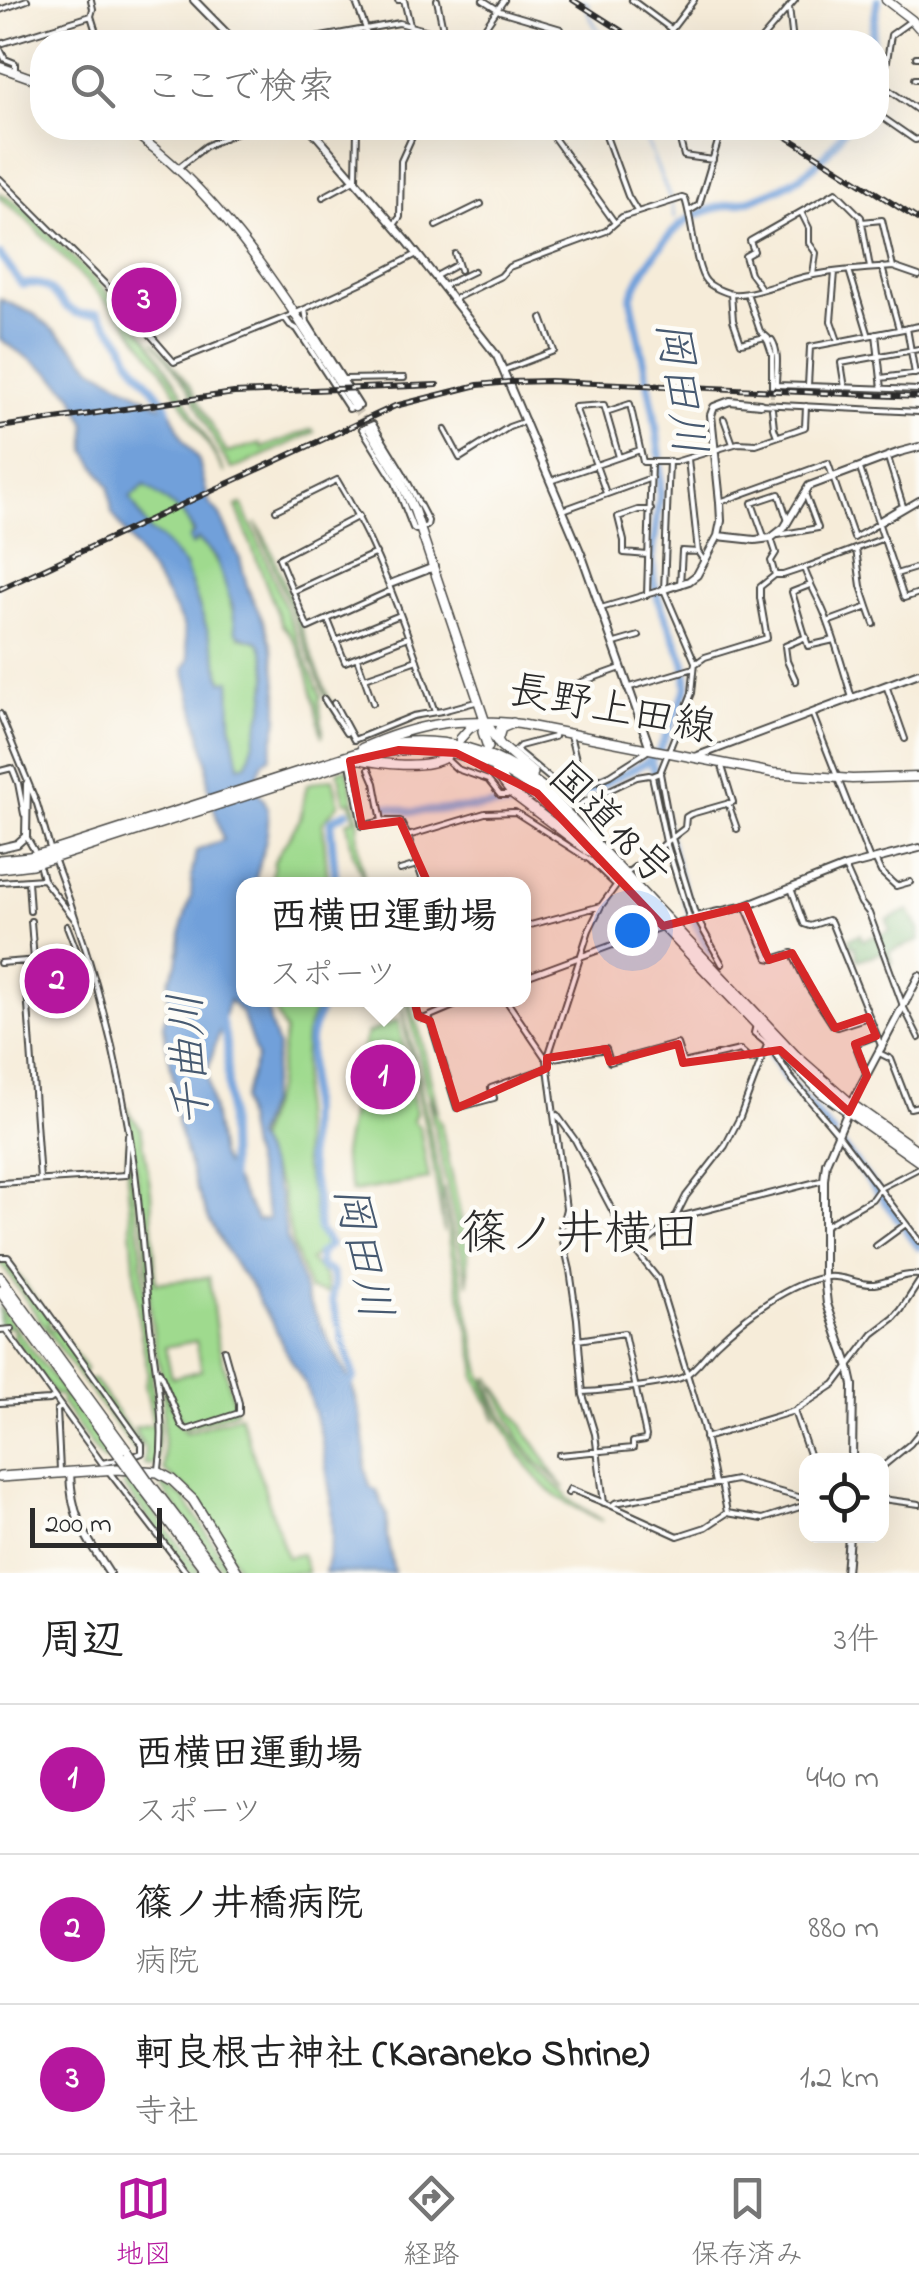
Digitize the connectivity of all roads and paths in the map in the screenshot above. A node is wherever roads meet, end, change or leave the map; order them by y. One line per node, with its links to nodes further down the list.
1 (27, 0): 15 (street)
2 (91, 0): 16 (street)
3 (194, 0): 24 (street)
4 (354, 0): 20 (street)
5 (398, 0): 18 (street)
6 (436, 0): 28 (street)
7 (483, 0): 14 (street)
8 (504, 0): 14 (street)
9 (632, 0): 21 (street)
10 (694, 0): 21 (street)
11 (795, 0): 13 (street)
12 (891, 2): 17 (main road)
13 (789, 7): 31 (street); 32 (street)
14 (498, 9): 29 (street); 30 (street)
15 (0, 10)
16 (90, 16): 22 (street); 23 (street)
17 (912, 20): 19 (main road); 34 (street)
18 (410, 25): 20 (street); 26 (street); 27 (street)
19 (919, 28)
20 (366, 29): 25 (street)
21 (671, 29)
22 (48, 30)
23 (95, 30)
24 (223, 30)
25 (360, 30)
26 (410, 30)
27 (429, 30)
28 (443, 30)
29 (483, 30)
30 (561, 30)
31 (769, 30)
32 (792, 30)
33 (30, 36): 35 (street)
34 (889, 41)
35 (0, 46): 37 (street)
36 (0, 67): 37 (main road)
37 (14, 72): 38 (main road)
38 (30, 78)
39 (889, 90): 40 (street)
40 (919, 111)
41 (889, 122): 42 (street)
42 (919, 139)
43 (148, 140): 53 (main road)
44 (219, 140): 53 (street)
45 (321, 140): 55 (street)
46 (357, 140): 55 (street)
47 (410, 140): 63 (street)
48 (556, 140): 61 (street)
49 (607, 140): 59 (street)
50 (680, 140): 52 (street)
51 (719, 140): 52 (street)
52 (713, 160): 58 (street)
53 (178, 168): 82 (main road)
54 (0, 179): 82 (street)
55 (356, 179): 56 (street); 63 (street)
56 (323, 197)
57 (481, 204): 64 (street)
58 (690, 211): 59 (street); 79 (street)
59 (637, 212): 61 (street)
60 (801, 212): 62 (street); 73 (street); 77 (street)
61 (615, 222): 80 (street)
62 (862, 222): 67 (street); 68 (street)
63 (394, 225): 65 (street)
64 (436, 226)
65 (418, 254): 74 (street); 81 (street)
66 (454, 254): 74 (street)
67 (893, 266): 69 (street); 75 (street)
68 (870, 268): 69 (street); 70 (street)
69 (882, 268): 86 (street)
70 (849, 270): 72 (street); 87 (street)
71 (474, 271): 76 (street)
72 (835, 272): 73 (street); 89 (street)
73 (814, 274): 77 (street)
74 (435, 276): 76 (street)
75 (919, 277)
76 (443, 286): 80 (street)
77 (761, 288): 78 (street)
78 (747, 293): 79 (street); 88 (street)
79 (732, 294): 88 (street)
80 (454, 298): 93 (street)
81 (305, 309): 82 (street); 97 (street)
82 (290, 316): 97 (street); 105 (main road)
83 (542, 318): 93 (street)
84 (919, 326): 85 (street)
85 (907, 328): 86 (street); 91 (street)
86 (899, 329): 87 (street)
87 (872, 334): 89 (street); 92 (street)
88 (766, 340): 98 (street); 99 (street)
89 (838, 341): 98 (street)
90 (919, 349): 91 (street)
91 (911, 350): 92 (street); 94 (street)
92 (878, 356): 96 (street); 100 (street)
93 (504, 370): 110 (street)
94 (917, 374): 96 (street)
95 (404, 378): 97 (street)
96 (881, 378): 101 (street)
97 (344, 380)
98 (808, 386): 100 (street)
99 (772, 387)
100 (845, 388): 101 (street)
101 (882, 389): 102 (street)
102 (919, 390)
103 (760, 404): 104 (street); 117 (street)
104 (806, 406): 108 (street); 113 (street)
105 (355, 407)
106 (772, 409): 113 (street)
107 (606, 412): 116 (street); 118 (street); 123 (street)
108 (919, 412)
109 (724, 419): 114 (street)
110 (526, 420): 112 (street); 127 (street)
111 (369, 428): 138 (main road, 長野上田線)
112 (445, 430)
113 (777, 436): 114 (street)
114 (733, 444): 117 (street)
115 (919, 447): 119 (street)
116 (640, 450): 118 (street); 122 (street)
117 (714, 450): 120 (street); 131 (street)
118 (618, 457): 123 (street)
119 (888, 458): 124 (street); 137 (street)
120 (688, 459): 121 (street); 143 (street)
121 (668, 461): 122 (street); 156 (street)
122 (652, 462): 126 (street)
123 (596, 464): 127 (street); 129 (street)
124 (860, 468): 125 (street); 137 (street)
125 (832, 477): 128 (street); 131 (street); 137 (street)
126 (651, 478): 129 (street); 134 (street)
127 (550, 481): 133 (street)
128 (805, 491): 136 (street); 140 (street)
129 (606, 493): 133 (street)
130 (919, 500): 137 (street)
131 (720, 502): 139 (street)
132 (276, 510): 135 (street)
133 (563, 510): 160 (street)
134 (651, 510): 145 (street); 145 (street)
135 (359, 516): 144 (street); 155 (street)
136 (788, 521): 140 (street); 140 (street)
137 (879, 523): 141 (street)
138 (421, 528): 138 (street); 147 (main road, 長野上田線)
139 (718, 536): 140 (street); 146 (street)
140 (771, 538): 151 (street)
141 (884, 538): 142 (street); 150 (street)
142 (856, 548): 149 (street); 159 (street)
143 (698, 552): 146 (street); 152 (street)
144 (376, 553): 154 (street); 155 (street)
145 (648, 555): 158 (street)
146 (704, 560): 152 (street)
147 (434, 567): 154 (street); 183 (main road, 長野上田線)
148 (919, 567): 150 (street)
149 (804, 568): 151 (street); 153 (street)
150 (896, 574): 157 (street)
151 (775, 575): 173 (street)
152 (680, 585): 156 (street)
153 (810, 585): 163 (street); 167 (street)
154 (390, 588): 161 (street); 162 (street)
155 (294, 590): 162 (street)
156 (663, 590): 158 (street); 173 (street)
157 (919, 593)
158 (649, 595): 160 (street)
159 (868, 607): 163 (street); 164 (street)
160 (601, 608): 170 (street)
161 (400, 616): 166 (street); 169 (street)
162 (328, 620): 169 (street)
163 (828, 622): 168 (street)
164 (874, 624)
165 (639, 636): 170 (street)
166 (408, 637): 171 (street); 172 (street)
167 (806, 638): 168 (street); 177 (street)
168 (834, 640): 181 (street)
169 (336, 641): 171 (street)
170 (612, 644): 174 (street)
171 (357, 658): 176 (street)
172 (417, 660): 176 (street); 186 (street)
173 (695, 666): 180 (street); 200 (street)
174 (621, 668): 179 (street); 180 (street)
175 (919, 674): 178 (street)
176 (365, 678): 184 (street)
177 (796, 681)
178 (886, 686): 181 (street); 196 (street)
179 (568, 687)
180 (627, 688): 199 (street)
181 (852, 698): 187 (street)
182 (324, 700): 197 (street)
183 (478, 701): 186 (street); 189 (main road, 長野上田線)
184 (373, 702)
185 (334, 703): 197 (street)
186 (435, 712): 197 (street)
187 (812, 712): 201 (street); 210 (street)
188 (0, 714): 192 (street)
189 (485, 721): 190 (main road, 長野上田線); 195 (main road); 198 (highway); 203 (main road)
190 (513, 723): 193 (main road, 長野上田線); 198 (highway)
191 (0, 724): 192 (street)
192 (6, 728): 211 (street)
193 (555, 731): 194 (main road, 長野上田線); 212 (street)
194 (570, 734): 199 (main road, 長野上田線); 199 (street)
195 (460, 739)
196 (905, 739)
197 (355, 742)
198 (492, 744): 212 (highway)
199 (650, 748): 200 (main road, 長野上田線)
200 (668, 752): 201 (main road, 長野上田線); 208 (street)
201 (696, 757): 204 (main road, 長野上田線)
202 (445, 758): 203 (main road); 213 (street)
203 (348, 759): 212 (highway, 国道18号); 218 (street); 226 (highway, 国道18号)
204 (721, 763): 210 (main road, 長野上田線); 214 (street)
205 (369, 770): 218 (street)
206 (0, 771): 216 (street)
207 (496, 772): 213 (highway)
208 (656, 775): 215 (street); 222 (street)
209 (919, 777): 210 (main road, 長野上田線)
210 (839, 778): 229 (street)
211 (27, 784): 216 (street); 226 (street)
212 (545, 791): 213 (street); 215 (highway, 国道18号)
213 (513, 795): 215 (highway)
214 (728, 803): 219 (street); 222 (street)
215 (553, 811): 217 (street); 228 (highway); 228 (highway, 国道18号); 228 (highway)
216 (28, 820): 220 (street)
217 (527, 820): 221 (street); 238 (street)
218 (382, 821): 221 (street)
219 (738, 830)
220 (26, 836): 223 (street); 225 (street)
221 (408, 836): 230 (street)
222 (669, 840): 238 (street); 245 (street)
223 (0, 848)
224 (919, 848): 229 (street)
225 (34, 850)
226 (55, 854): 227 (highway, 国道18号); 232 (highway, 国道18号); 247 (street)
227 (0, 860)
228 (607, 860): 238 (highway, 国道18号)
229 (872, 860): 231 (street); 240 (street)
230 (417, 865): 234 (street); 235 (street)
231 (845, 867): 241 (street); 258 (street)
232 (0, 868)
233 (40, 868): 236 (street)
234 (400, 870)
235 (421, 877)
236 (43, 879): 237 (street); 247 (street)
237 (28, 880): 239 (street); 244 (street)
238 (621, 880): 242 (street); 249 (highway, 国道18号)
239 (0, 882)
240 (910, 882)
241 (791, 889): 243 (street); 262 (street)
242 (600, 906): 248 (street); 251 (street)
243 (746, 906): 245 (street); 262 (street)
244 (30, 911)
245 (692, 918): 249 (street); 255 (street)
246 (31, 921): 252 (street)
247 (78, 924): 276 (street)
248 (531, 925)
249 (668, 925): 251 (street); 264 (highway, 国道18号); 274 (highway, 国道18号)
250 (67, 926): 252 (street)
251 (581, 956): 256 (street); 270 (street)
252 (34, 960): 253 (street)
253 (25, 961): 254 (street); 280 (street)
254 (0, 963)
255 (722, 964)
256 (531, 975)
257 (919, 976): 258 (street)
258 (903, 1006): 266 (street); 268 (street)
259 (416, 1007): 263 (street)
260 (453, 1007): 263 (street)
261 (511, 1007): 270 (street)
262 (868, 1017): 265 (street)
263 (429, 1018): 271 (street)
264 (756, 1025): 267 (street); 274 (highway, 国道18号)
265 (876, 1036): 268 (street); 272 (street)
266 (919, 1038)
267 (766, 1045): 269 (street); 277 (street)
268 (880, 1050): 272 (street); 273 (street)
269 (763, 1056): 270 (street); 284 (street)
270 (547, 1060): 271 (street)
271 (547, 1068): 275 (street)
272 (867, 1076): 274 (street)
273 (919, 1106)
274 (850, 1108): 277 (street); 278 (highway, 国道18号); 279 (highway, 国道18号)
275 (554, 1112): 289 (street); 297 (street)
276 (128, 1132): 280 (street); 300 (street)
277 (838, 1134): 281 (street); 283 (street)
278 (919, 1152)
279 (919, 1164): 283 (street)
280 (40, 1180): 282 (street)
281 (824, 1180): 284 (street); 286 (street)
282 (0, 1183)
283 (878, 1191): 285 (street); 286 (street)
284 (675, 1218): 289 (street)
285 (906, 1224): 287 (street); 288 (street)
286 (824, 1226): 293 (street)
287 (919, 1241)
288 (876, 1246)
289 (636, 1252): 302 (street)
290 (0, 1257): 301 (street)
291 (0, 1274): 303 (highway)
292 (919, 1275): 293 (street)
293 (824, 1277): 299 (street); 302 (street)
294 (919, 1282): 299 (street)
295 (0, 1294): 303 (highway)
296 (6, 1330): 306 (street)
297 (578, 1340): 304 (street); 305 (street)
298 (224, 1350): 300 (street)
299 (850, 1367): 309 (street); 314 (street)
300 (157, 1368): 318 (street)
301 (92, 1374): 303 (street); 308 (street)
302 (687, 1375): 304 (street); 311 (street)
303 (77, 1383): 321 (highway, bridge)
304 (634, 1386): 305 (street); 312 (street)
305 (583, 1392): 312 (street)
306 (57, 1398): 307 (street); 308 (street)
307 (0, 1403)
308 (61, 1407): 317 (street)
309 (794, 1411): 311 (street); 313 (street)
310 (919, 1433): 316 (street)
311 (706, 1438): 322 (street)
312 (598, 1452): 315 (street); 326 (street)
313 (809, 1453)
314 (852, 1453)
315 (559, 1455)
316 (889, 1461)
317 (65, 1472): 318 (highway); 320 (highway); 332 (street)
318 (158, 1472): 336 (highway)
319 (110, 1473): 333 (street)
320 (0, 1476)
321 (145, 1483): 334 (highway); 335 (highway)
322 (718, 1483): 324 (street); 329 (street); 330 (street)
323 (568, 1492): 326 (street)
324 (799, 1500)
325 (889, 1500): 327 (street)
326 (604, 1503): 329 (street)
327 (919, 1504)
328 (799, 1505): 330 (street)
329 (612, 1506): 330 (street)
330 (727, 1513)
331 (848, 1543): 337 (street)
332 (109, 1573)
333 (187, 1573)
334 (208, 1573)
335 (218, 1573)
336 (238, 1573)
337 (846, 1573)

